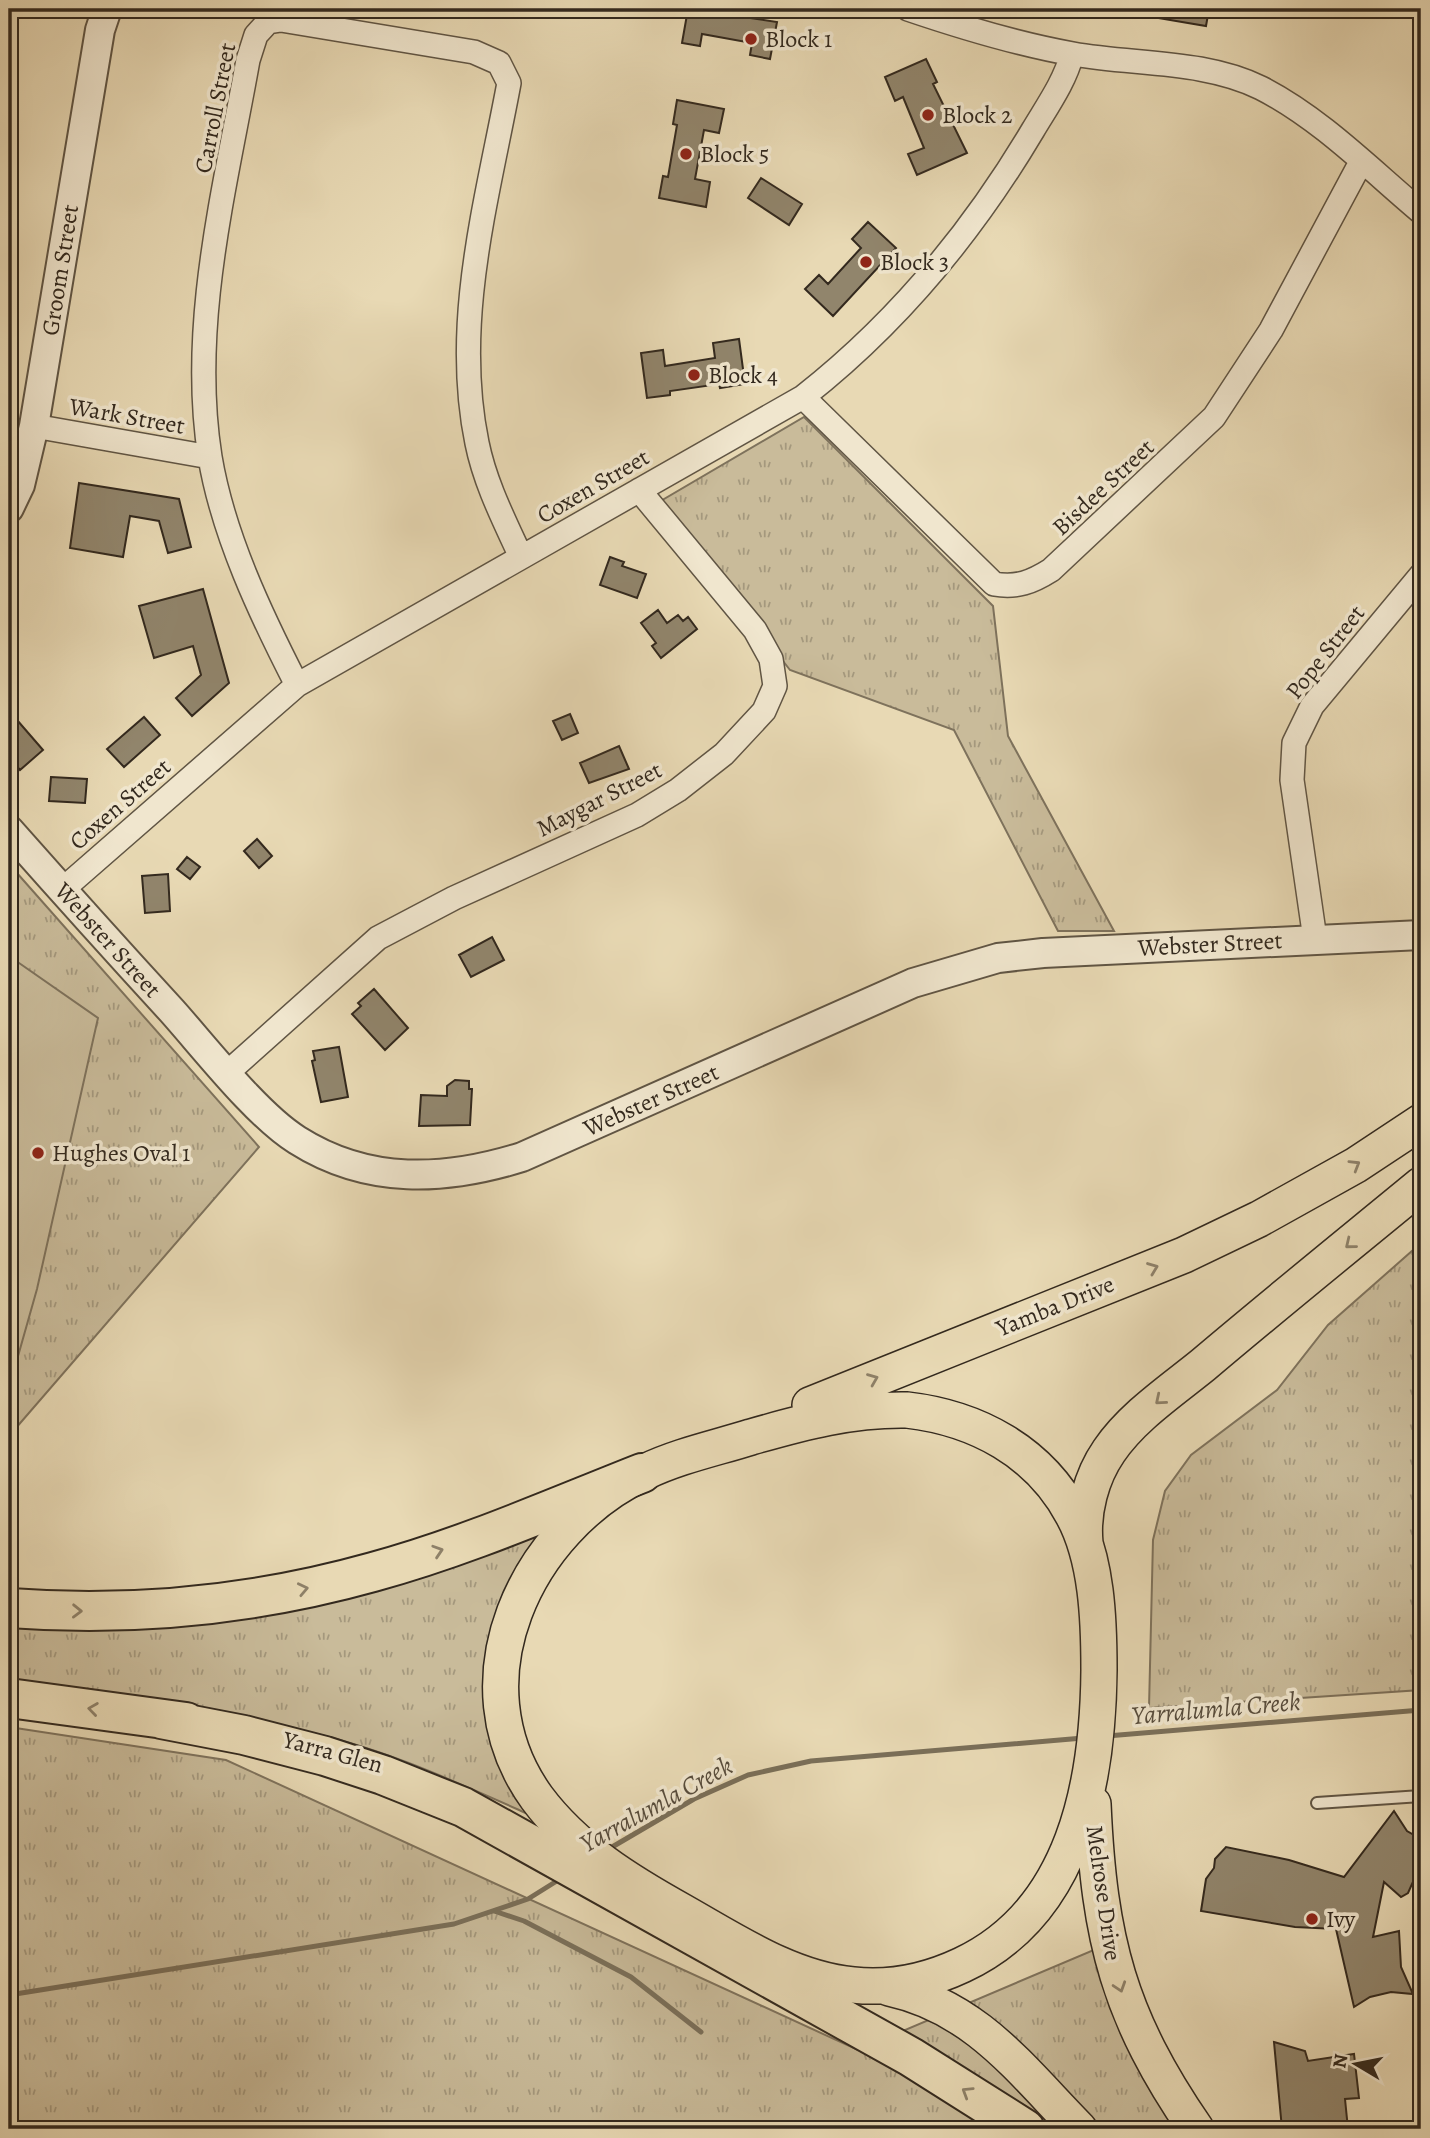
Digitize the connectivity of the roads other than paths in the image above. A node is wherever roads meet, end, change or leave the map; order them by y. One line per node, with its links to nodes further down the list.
1 (908, 9): 3 (street)
2 (102, 16): 7 (street, Groom Street)
3 (1072, 54): 4 (street); 6 (street, Coxen Street)
4 (1361, 162): 5 (street); 6 (street, Bisdee Street)
5 (1421, 212)
6 (803, 397): 9 (street, Coxen Street)
7 (34, 426): 8 (street, Wark Street); 10 (street, Groom Street)
8 (210, 457): 11 (street, Carroll Street); 13 (street, Carroll Street)
9 (639, 490): 11 (street, Coxen Street); 18 (street, Maygar Street)
10 (9, 508)
11 (521, 557): 13 (street, Coxen Street)
12 (1421, 575): 17 (street, Pope Street)
13 (297, 685): 15 (street, Coxen Street)
14 (9, 830): 15 (street, Webster Street)
15 (62, 890): 18 (street, Webster Street)
16 (1421, 935): 17 (street, Webster Street)
17 (1315, 939): 18 (street, Webster Street)
18 (227, 1073)
19 (1421, 1122): 21 (main road, Yamba Drive, one-way to 19)
20 (1421, 1185): 22 (main road, one-way to 22)
21 (658, 1466): 22 (main road); 23 (highway, one-way to 21); 28 (main road)
22 (1086, 1555): 26 (main road, Melrose Drive)
23 (9, 1608)
24 (9, 1698): 28 (highway, Yarra Glen, one-way to 24)
25 (1421, 1796): 27 (lane)
26 (1089, 1799): 30 (main road); 33 (main road, Melrose Drive, one-way to 33)
27 (1317, 1803)
28 (537, 1828): 29 (highway, Yarra Glen)
29 (637, 1891): 30 (main road); 31 (highway, Yarra Glen, one-way to 29)
30 (880, 1986): 32 (main road)
31 (1025, 2129)
32 (1079, 2129)
33 (1196, 2129)

